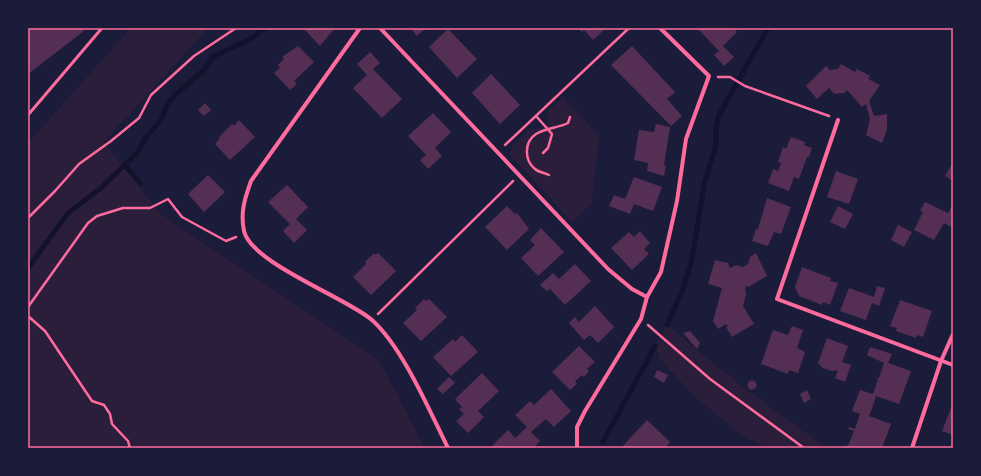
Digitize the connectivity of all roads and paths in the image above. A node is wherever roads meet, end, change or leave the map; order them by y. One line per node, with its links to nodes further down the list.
1 (102, 28): 8 (lane)
2 (236, 28): 17 (path)
3 (360, 28): 18 (street)
4 (380, 28): 13 (street)
5 (629, 28): 9 (path)
6 (660, 28): 19 (street)
7 (730, 77): 11 (path)
8 (28, 115)
9 (536, 116): 12 (path); 13 (path)
10 (570, 117): 12 (path)
11 (838, 120): 25 (street)
12 (548, 129): 14 (path); 16 (path)
13 (498, 153): 15 (street)
14 (543, 153)
15 (519, 175): 19 (street); 23 (path)
16 (549, 175)
17 (28, 218)
18 (246, 234): 20 (path); 23 (street)
19 (647, 297): 22 (street)
20 (28, 307)
21 (28, 316): 27 (path)
22 (641, 319): 29 (street); 30 (path)
23 (372, 320): 28 (street)
24 (953, 334): 25 (street)
25 (941, 361): 26 (street); 31 (street)
26 (953, 365)
27 (130, 448)
28 (448, 448)
29 (577, 448)
30 (804, 448)
31 (912, 448)

